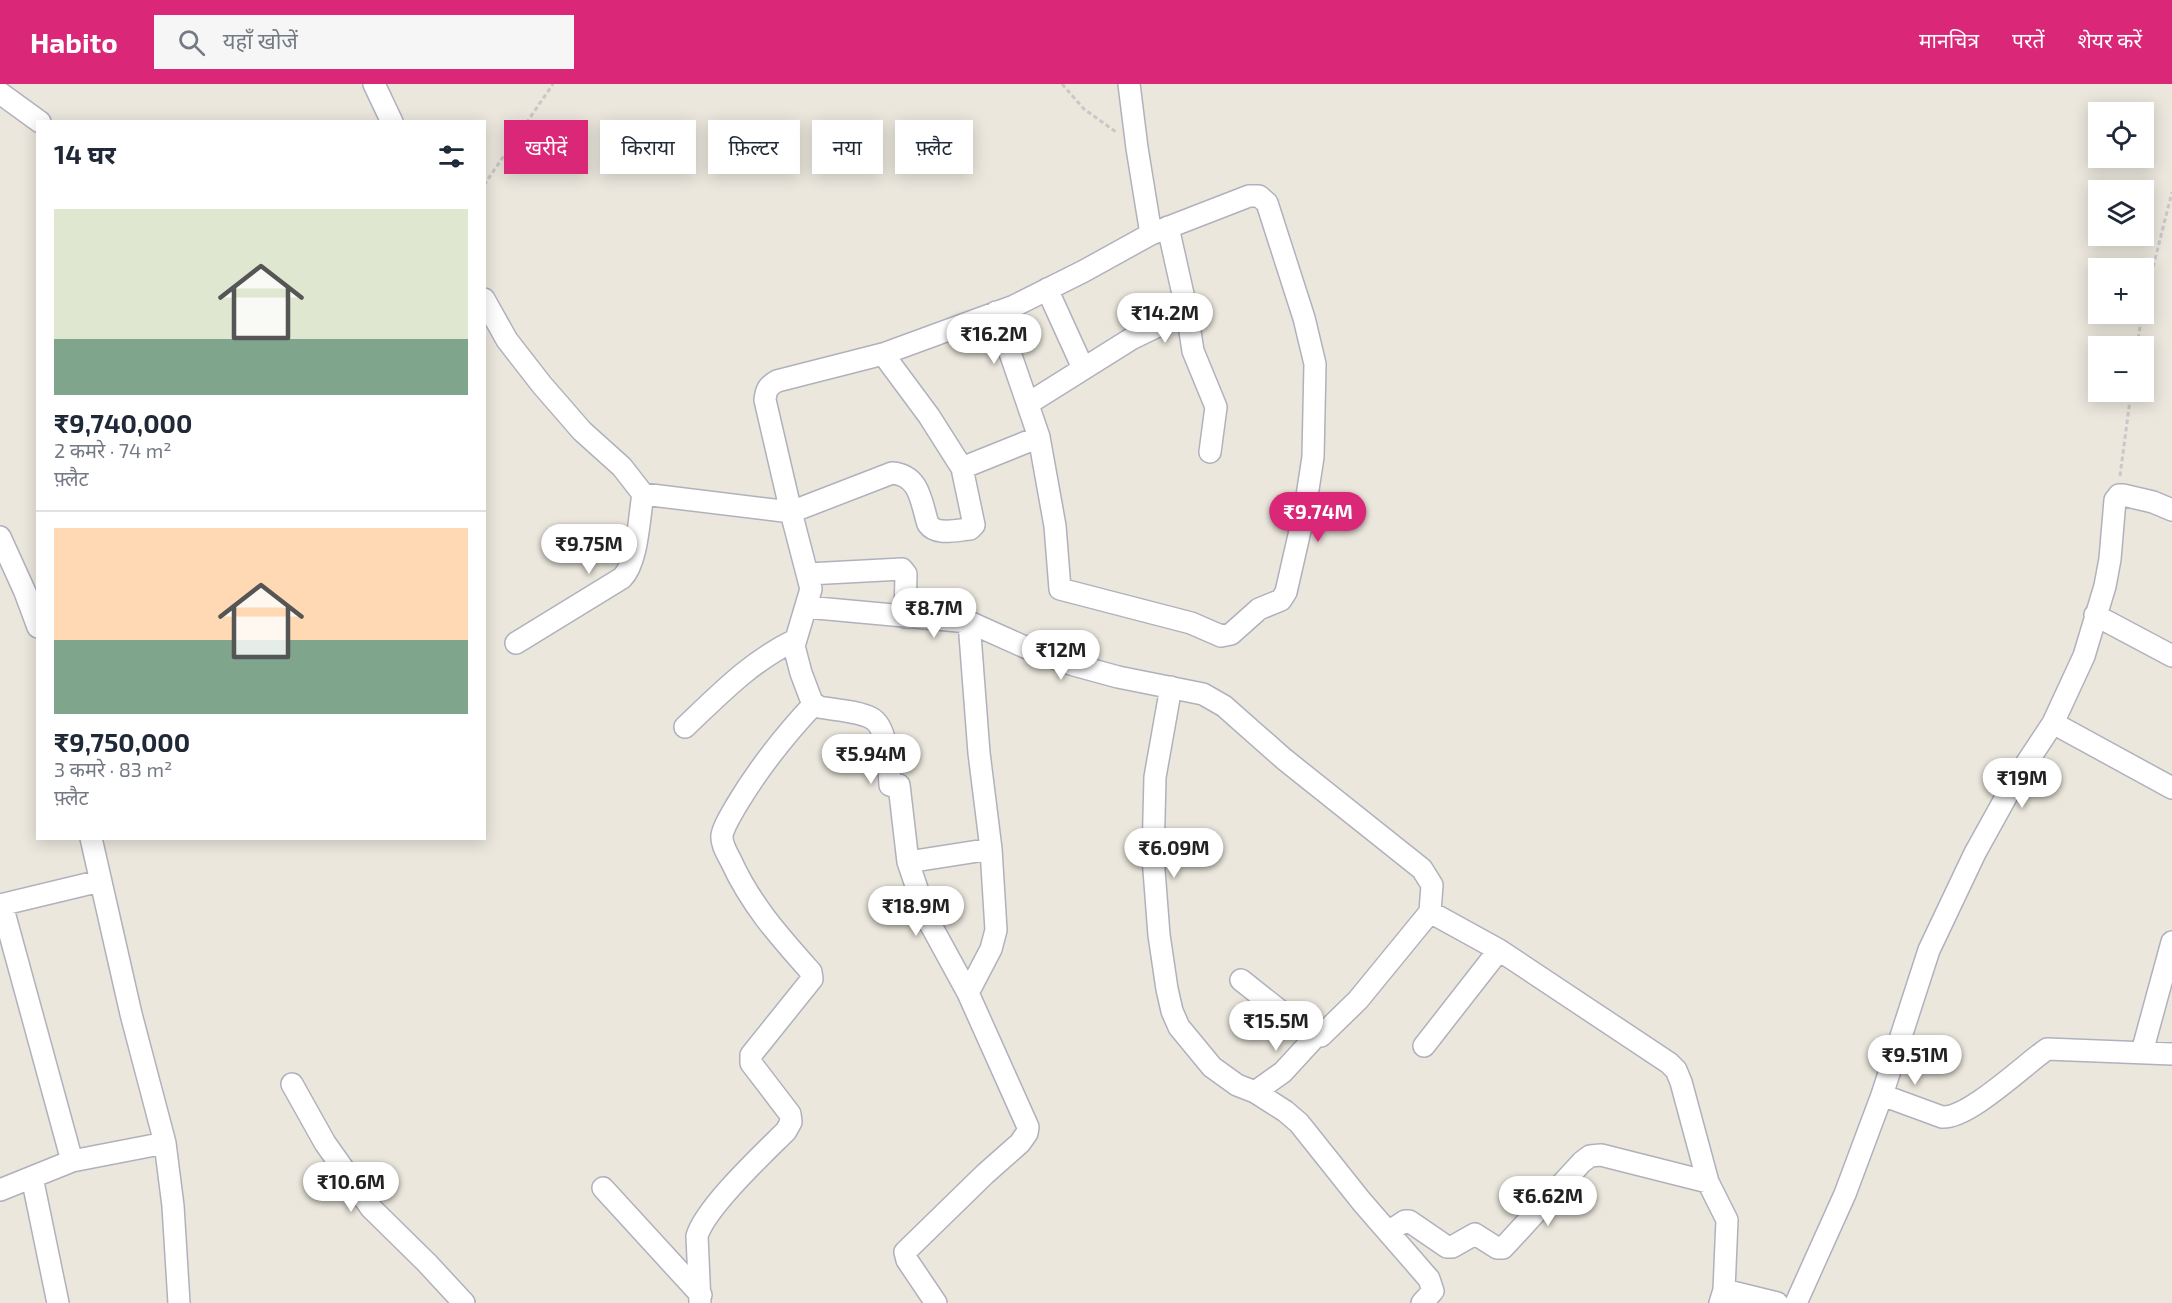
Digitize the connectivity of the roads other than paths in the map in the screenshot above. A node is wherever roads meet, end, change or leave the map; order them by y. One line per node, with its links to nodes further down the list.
1 (374, 84): 5 (street)
2 (1129, 84): 6 (street)
3 (0, 93): 4 (street)
4 (37, 120)
5 (391, 120)
6 (1160, 231): 7 (street); 10 (street); 14 (street)
7 (1047, 289): 9 (street); 12 (street)
8 (486, 303): 17 (street)
9 (996, 312): 11 (street); 13 (street)
10 (1187, 312): 12 (street); 15 (street)
11 (883, 354): 16 (street); 19 (street)
12 (1083, 368): 13 (street)
13 (1029, 404): 14 (street)
14 (1039, 437): 16 (street)
15 (1210, 452)
16 (962, 468): 19 (street)
17 (643, 494): 19 (street); 28 (street)
18 (2172, 510): 23 (street)
19 (791, 512): 21 (street)
20 (0, 537): 25 (street)
21 (808, 574): 22 (street); 24 (street)
22 (806, 607): 24 (street); 27 (street)
23 (2096, 615): 29 (street); 32 (street)
24 (905, 617): 26 (street)
25 (36, 622)
26 (969, 622): 30 (street); 36 (street)
27 (795, 640): 31 (street); 33 (street)
28 (516, 643)
29 (2172, 656)
30 (1171, 687): 40 (street); 50 (street)
31 (814, 704): 37 (street); 60 (street)
32 (2053, 723): 34 (street); 51 (street)
33 (685, 727)
34 (2172, 788)
35 (91, 840): 38 (street)
36 (991, 849): 37 (street); 44 (street)
37 (908, 862): 44 (street)
38 (100, 881): 39 (street); 52 (street)
39 (1, 905): 53 (street)
40 (1430, 912): 42 (street); 45 (street)
41 (2172, 942): 47 (street)
42 (1499, 950): 46 (street); 55 (street)
43 (1241, 980): 45 (street)
44 (968, 993): 64 (street)
45 (1316, 1036): 50 (street)
46 (1424, 1046)
47 (2142, 1052): 48 (street); 51 (street)
48 (2172, 1054)
49 (292, 1084): 63 (street)
50 (1254, 1092): 58 (street)
51 (1882, 1095): 67 (street)
52 (165, 1143): 53 (street); 62 (street)
53 (72, 1161): 54 (street)
54 (32, 1177): 57 (street); 61 (street)
55 (1708, 1182): 58 (street); 59 (street)
56 (603, 1188): 60 (street)
57 (0, 1190)
58 (1388, 1232): 65 (street)
59 (1722, 1296): 66 (street)
60 (700, 1299)
61 (58, 1303)
62 (179, 1303)
63 (464, 1303)
64 (936, 1303)
65 (1422, 1303)
66 (1777, 1303)
67 (1796, 1303)

